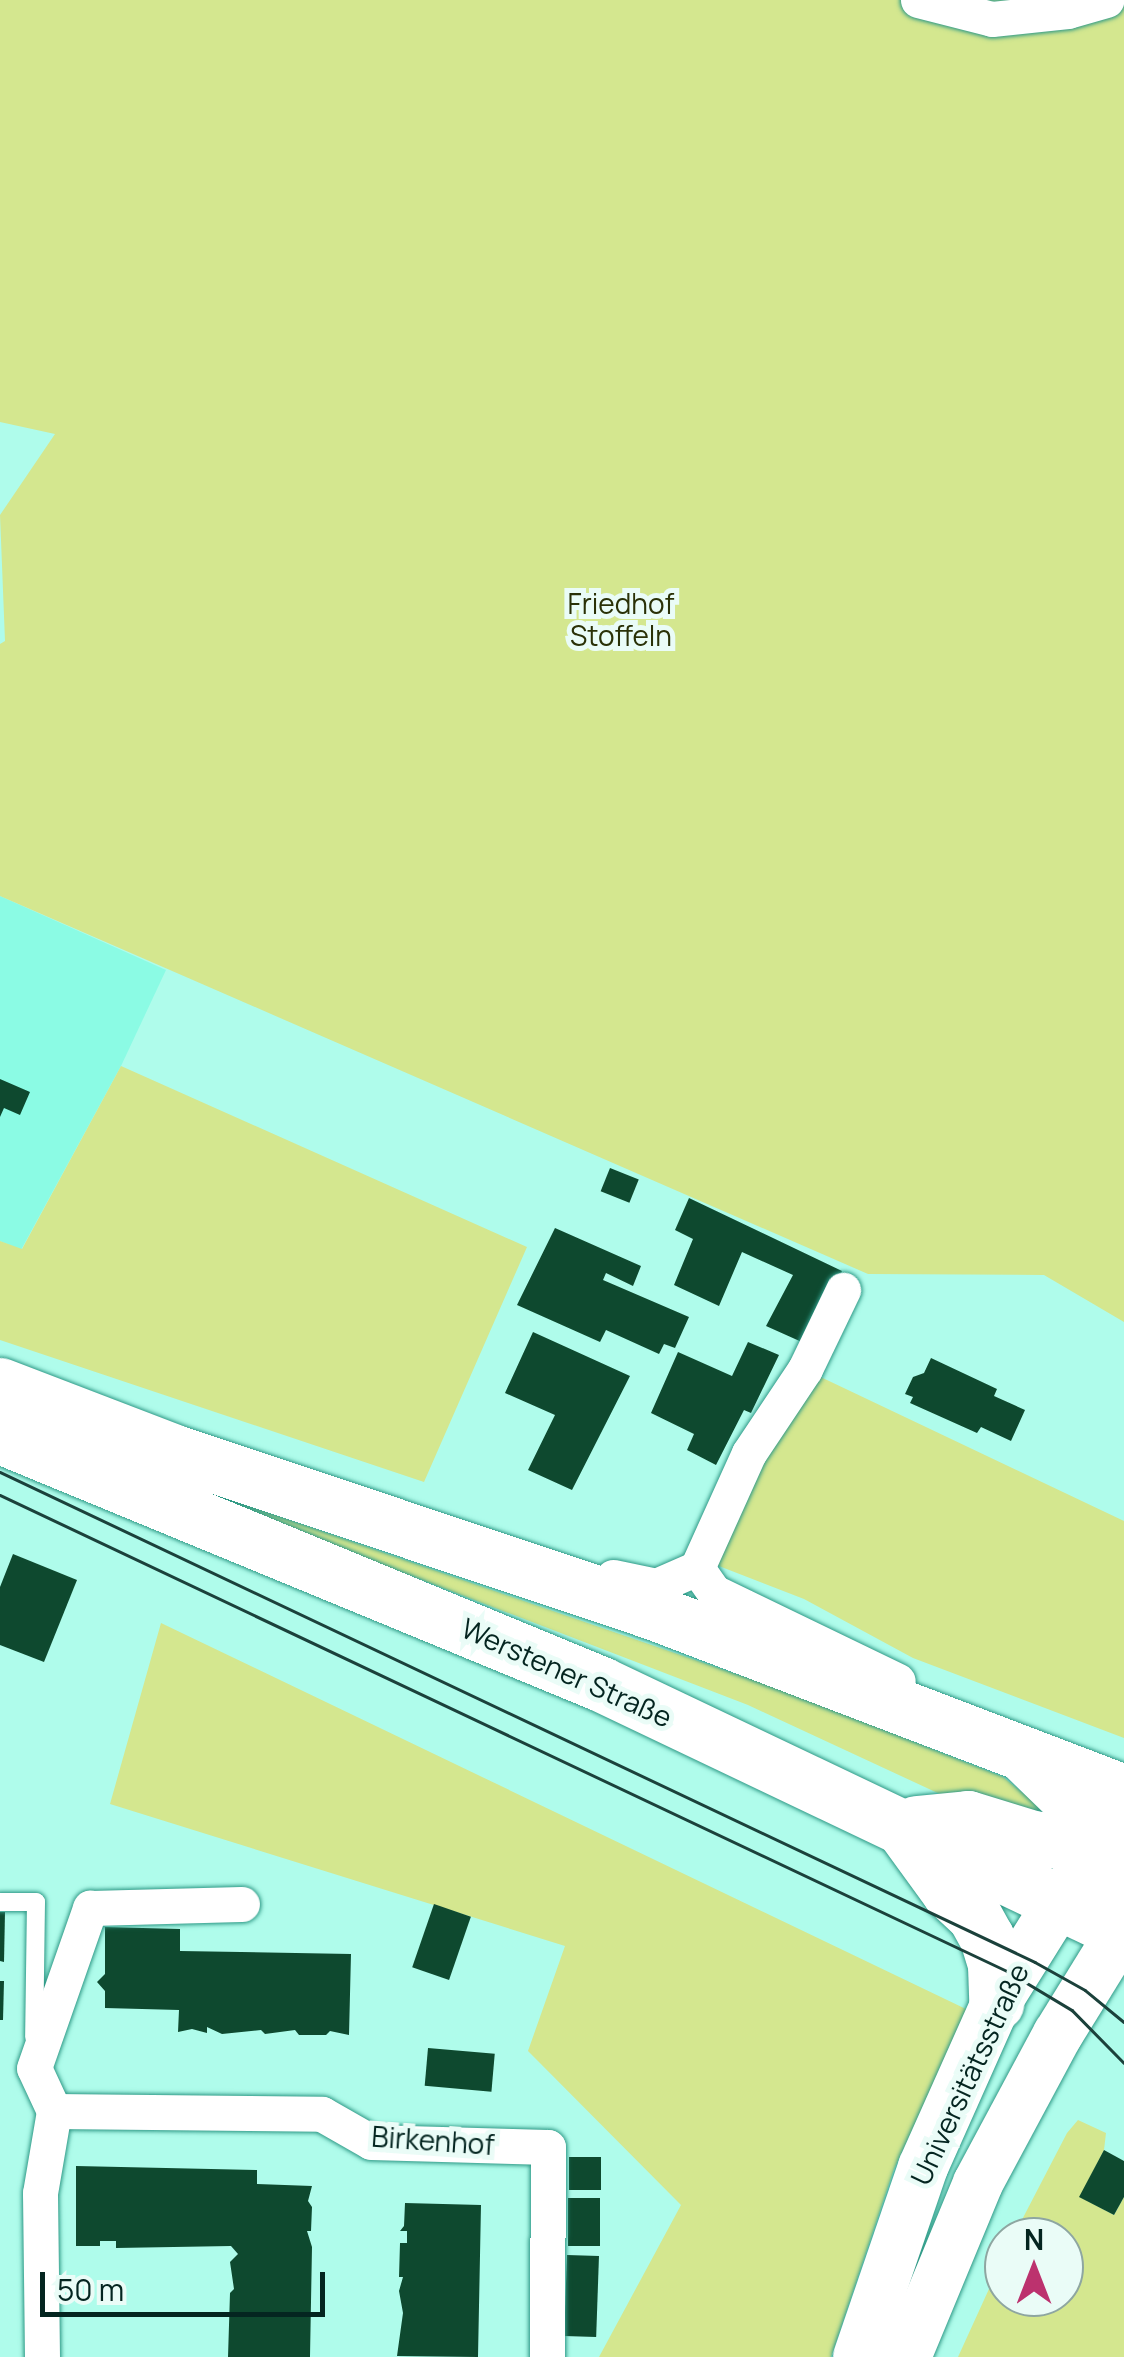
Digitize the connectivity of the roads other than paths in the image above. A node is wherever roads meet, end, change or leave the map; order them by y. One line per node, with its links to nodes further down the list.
1 (918, 0): 2 (street)
2 (1106, 0)
3 (843, 1290): 7 (street)
4 (0, 1385): 6 (main road)
5 (0, 1436): 10 (main road, Werstener Straße)
6 (426, 1533): 7 (street); 8 (main road)
7 (696, 1568): 8 (street)
8 (1013, 1750): 9 (main road); 11 (street)
9 (1124, 1792)
10 (899, 1824): 11 (main road); 13 (main road, Werstener Straße); 15 (main road)
11 (1119, 1884): 13 (main road, Werstener Straße); 21 (street, Universitätsstraße)
12 (0, 1902): 16 (lane)
13 (1059, 1902): 15 (street, Universitätsstraße)
14 (242, 1904): 16 (street)
15 (996, 2002): 20 (street, Universitätsstraße)
16 (34, 2068): 17 (street)
17 (54, 2110): 18 (street); 19 (street, Birkenhof)
18 (42, 2357)
19 (547, 2357)
20 (858, 2357)
21 (906, 2357)

